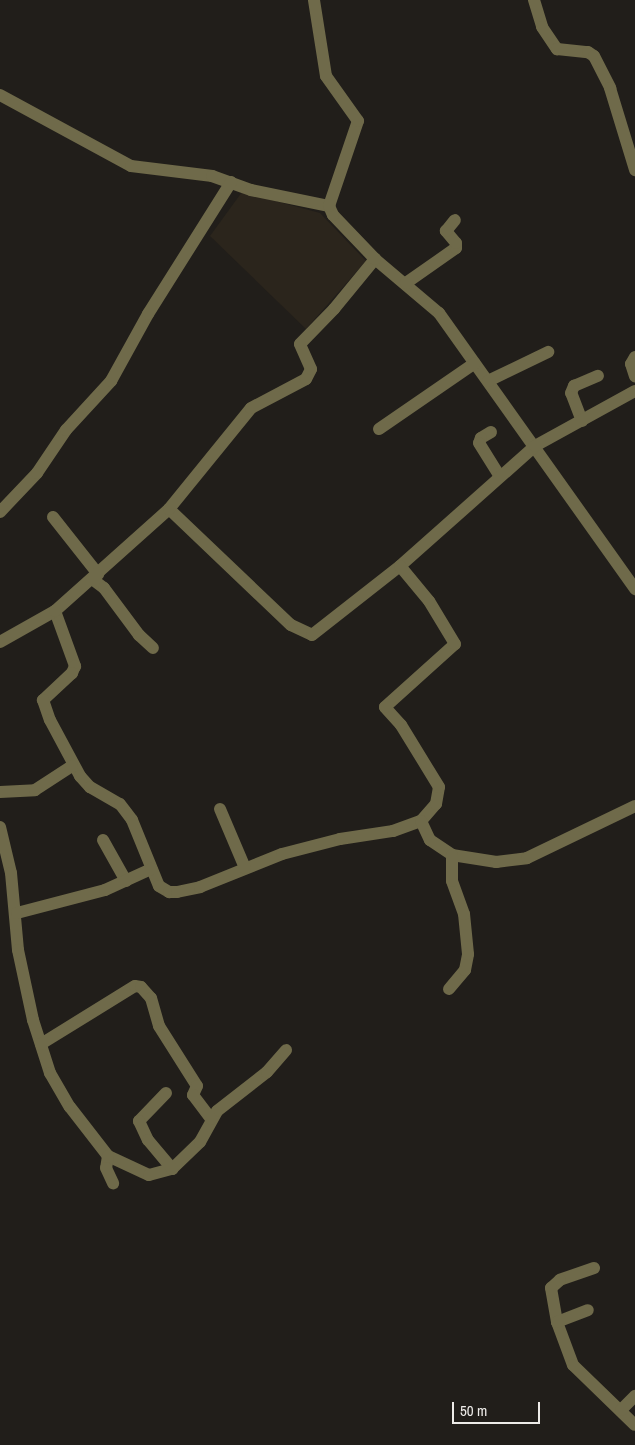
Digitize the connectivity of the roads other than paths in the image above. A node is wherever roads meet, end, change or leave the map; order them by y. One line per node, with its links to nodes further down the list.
1 (314, 0): 6 (street)
2 (534, 0): 4 (street)
3 (0, 96): 5 (street)
4 (635, 170)
5 (231, 182): 6 (street); 23 (street)
6 (330, 206): 8 (street)
7 (455, 220): 9 (street)
8 (375, 259): 9 (street); 22 (street)
9 (406, 283): 12 (street)
10 (548, 352): 15 (street)
11 (635, 357): 14 (street)
12 (475, 363): 15 (street); 18 (street)
13 (598, 376): 17 (street)
14 (635, 376)
15 (488, 381): 20 (street)
16 (635, 391): 17 (street)
17 (582, 421): 20 (street)
18 (379, 429)
19 (490, 432): 21 (street)
20 (535, 446): 21 (street); 27 (street)
21 (500, 476): 25 (street)
22 (169, 509): 25 (street); 26 (street)
23 (0, 512)
24 (52, 518): 26 (street)
25 (400, 566): 35 (street)
26 (95, 576): 28 (street); 30 (street)
27 (635, 589)
28 (55, 611): 29 (street); 31 (street)
29 (0, 642)
30 (153, 648)
31 (72, 766): 32 (street); 40 (street)
32 (0, 792)
33 (220, 809): 39 (street)
34 (634, 809): 38 (street)
35 (421, 821): 38 (street); 39 (street)
36 (0, 827): 42 (street)
37 (103, 840): 41 (street)
38 (452, 855): 43 (street)
39 (245, 868): 40 (street)
40 (151, 869): 41 (street)
41 (126, 881): 42 (street)
42 (17, 913): 44 (street)
43 (449, 989)
44 (41, 1044): 47 (street); 48 (street)
45 (286, 1050): 47 (street)
46 (166, 1093): 49 (street)
47 (211, 1119): 49 (street)
48 (108, 1156): 49 (street); 50 (street)
49 (172, 1169)
50 (113, 1183)
51 (594, 1268): 53 (street)
52 (588, 1310): 53 (street)
53 (557, 1322): 55 (street)
54 (635, 1396): 55 (street)
55 (621, 1410): 56 (street)
56 (635, 1424)

